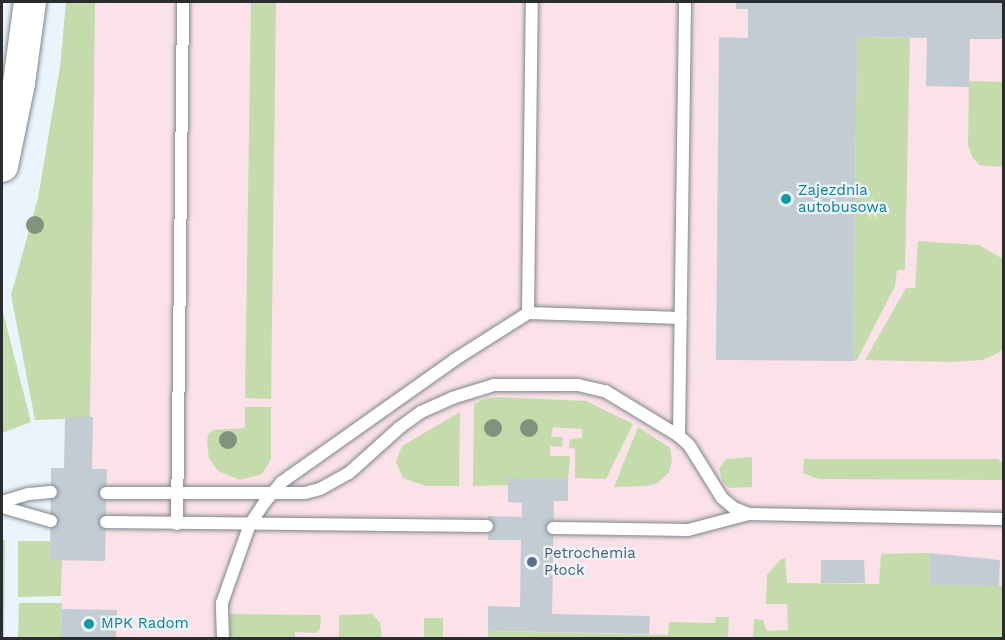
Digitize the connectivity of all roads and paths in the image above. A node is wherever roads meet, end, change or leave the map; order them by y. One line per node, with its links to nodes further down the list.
1 (30, 2): 5 (street)
2 (183, 2): 12 (lane)
3 (532, 2): 6 (lane)
4 (685, 2): 7 (lane)
5 (2, 166)
6 (528, 313): 7 (lane); 11 (lane)
7 (681, 318): 8 (lane)
8 (679, 436): 11 (lane); 15 (lane)
9 (51, 492): 13 (lane)
10 (106, 493): 12 (lane)
11 (273, 493): 12 (lane); 20 (lane)
12 (177, 494): 19 (lane)
13 (2, 502)
14 (2, 507): 17 (lane)
15 (749, 514): 16 (lane); 22 (lane)
16 (1002, 519)
17 (51, 521)
18 (106, 522): 19 (lane)
19 (177, 524): 20 (lane)
20 (250, 525): 21 (lane); 23 (lane)
21 (488, 526)
22 (553, 528)
23 (223, 639)

